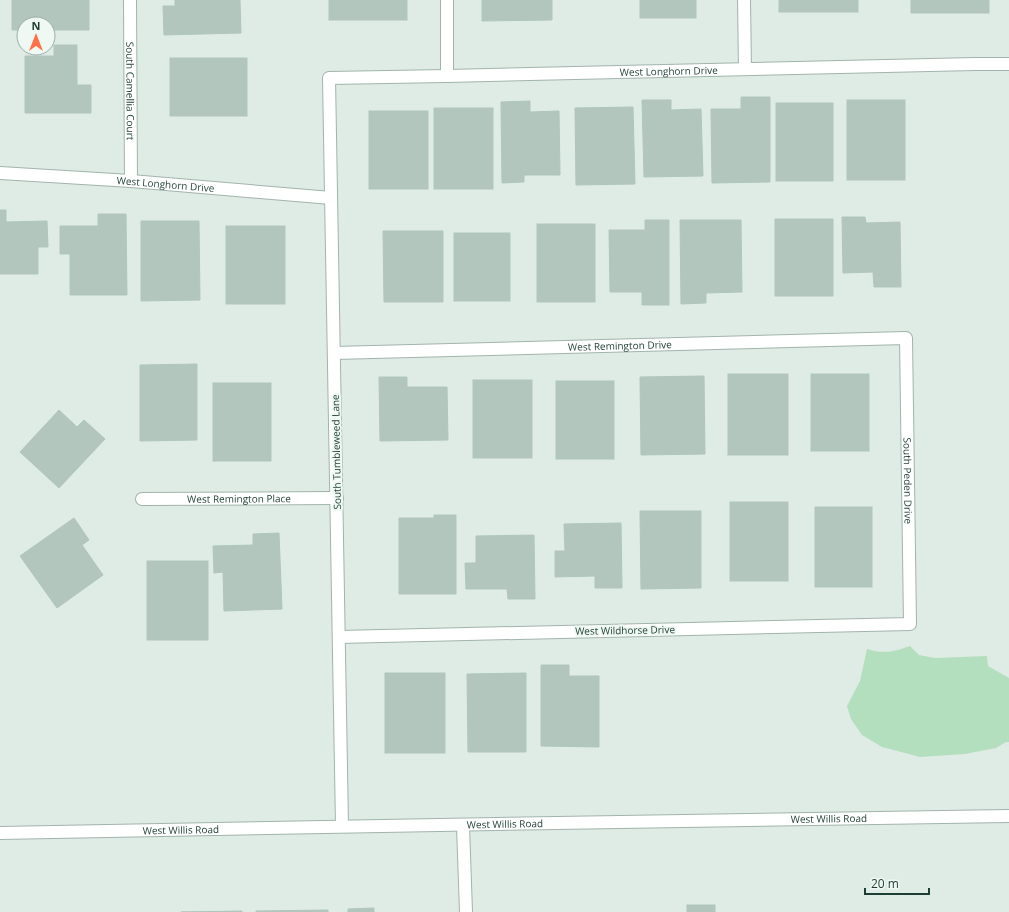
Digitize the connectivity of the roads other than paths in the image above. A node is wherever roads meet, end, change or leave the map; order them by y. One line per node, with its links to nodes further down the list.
1 (130, 0): 9 (street, South Camellia Court)
2 (447, 0): 6 (street)
3 (744, 0): 5 (street)
4 (1009, 64): 5 (street, West Longhorn Drive)
5 (745, 69): 6 (street, West Longhorn Drive)
6 (447, 76): 7 (street, West Longhorn Drive)
7 (329, 78): 10 (street, South Tumbleweed Lane)
8 (0, 173): 9 (street, West Longhorn Drive)
9 (131, 181): 10 (street, West Longhorn Drive)
10 (331, 198): 12 (street, South Tumbleweed Lane)
11 (906, 338): 12 (street, West Remington Drive); 15 (street, South Peden Drive)
12 (334, 353): 14 (street, South Tumbleweed Lane)
13 (142, 498): 14 (street, West Remington Place)
14 (337, 498): 16 (street, South Tumbleweed Lane)
15 (910, 624): 16 (street, West Wildhorse Drive)
16 (339, 637): 18 (street, South Tumbleweed Lane)
17 (1009, 816): 19 (street, West Willis Road)
18 (342, 826): 19 (street, West Willis Road); 20 (street, West Willis Road)
19 (463, 826): 21 (street)
20 (0, 833)
21 (466, 912)

